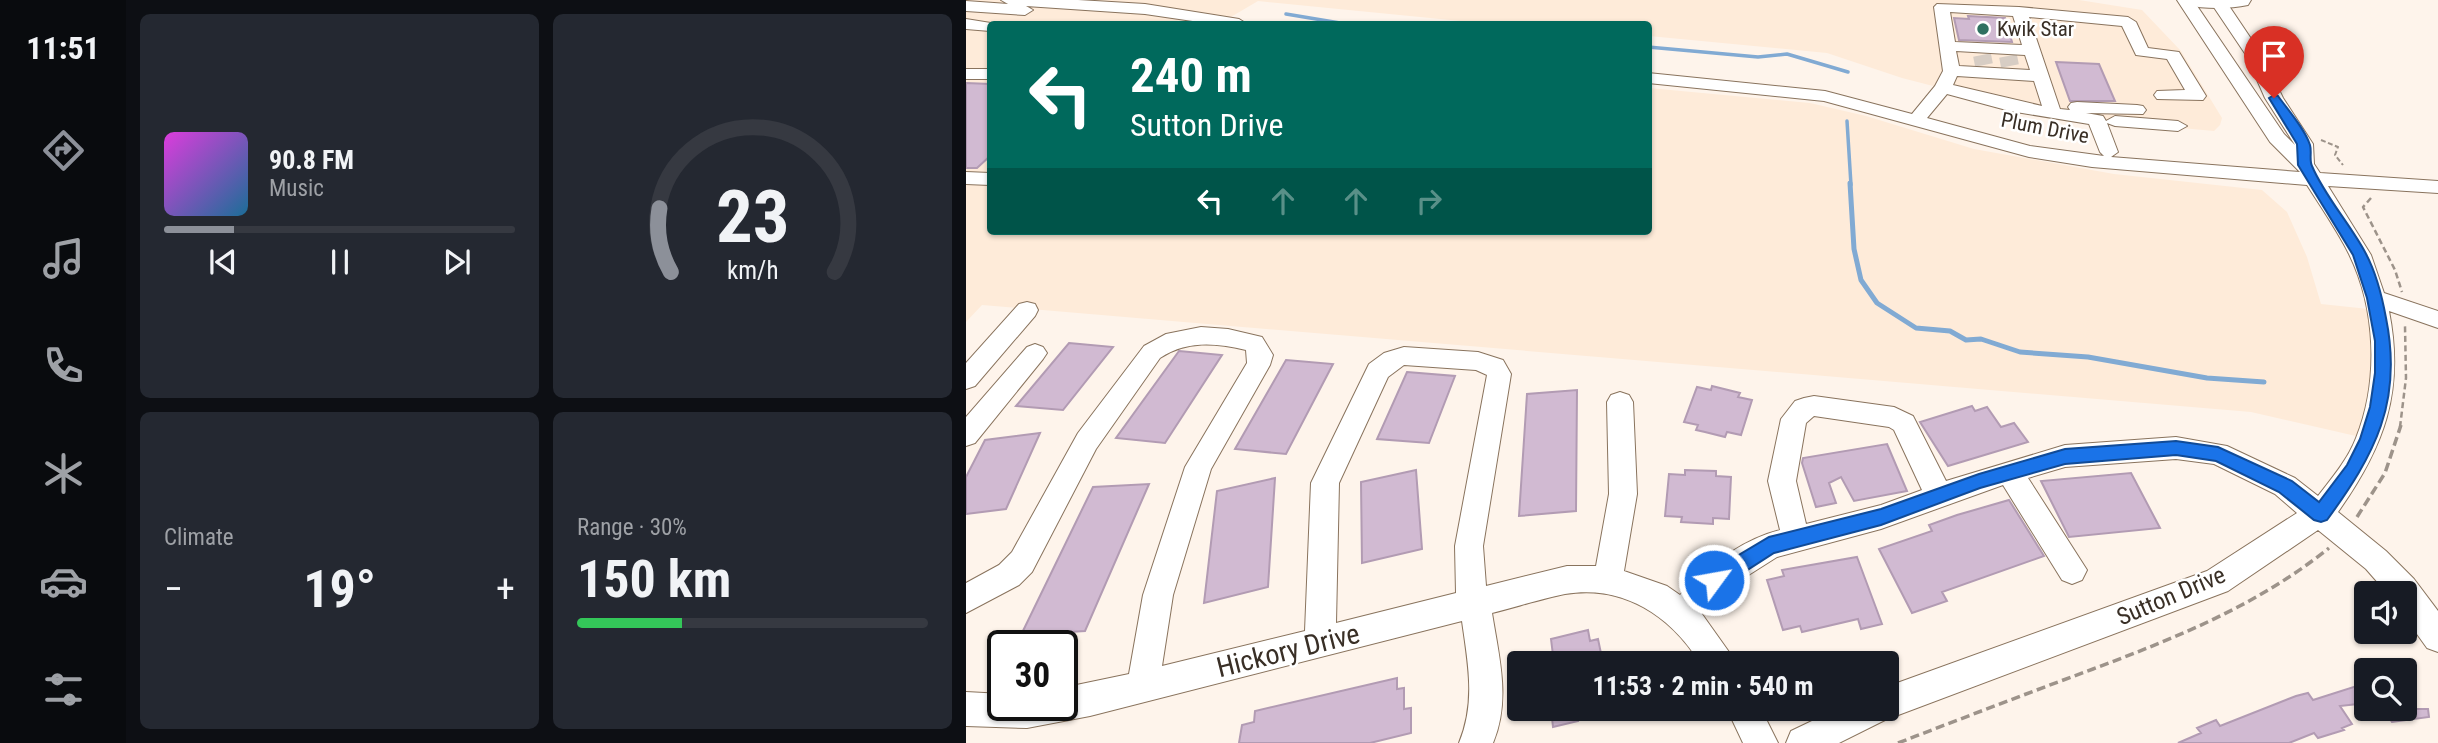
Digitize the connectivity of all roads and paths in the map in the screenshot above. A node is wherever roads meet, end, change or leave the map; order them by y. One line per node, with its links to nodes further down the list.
1 (1009, 0): 8 (street)
2 (2185, 0): 27 (street)
3 (2194, 0): 4 (highway)
4 (2217, 0): 5 (highway); 27 (street)
5 (2240, 0)
6 (966, 6): 8 (street)
7 (2019, 12): 11 (street); 12 (street); 20 (street)
8 (1178, 21)
9 (966, 24): 10 (street)
10 (987, 26)
11 (1947, 46): 13 (street); 18 (street)
12 (2032, 50): 13 (street); 19 (street)
13 (1990, 60): 18 (street); 19 (street)
14 (1652, 66): 23 (street, Plum Drive)
15 (966, 74): 16 (street)
16 (987, 74)
17 (1652, 78): 23 (street, Plum Drive)
18 (1947, 79): 22 (street); 23 (street)
19 (2042, 80): 21 (street); 22 (street)
20 (2163, 95)
21 (2137, 110)
22 (2053, 113): 24 (street)
23 (1920, 116): 26 (street, Plum Drive); 27 (street, Plum Drive)
24 (2097, 120): 25 (street); 26 (street)
25 (2178, 126)
26 (2109, 152): 27 (street, Plum Drive)
27 (2309, 172): 28 (street, Plum Drive); 31 (street, Plum Drive); 33 (street, Sutton Drive)
28 (2438, 173)
29 (966, 178): 30 (street)
30 (987, 179)
31 (2438, 187)
32 (2372, 197): 34 (path)
33 (2375, 298): 34 (street); 43 (street, Sutton Drive)
34 (2405, 308): 36 (street)
35 (1027, 310): 38 (street)
36 (2438, 320)
37 (1035, 353): 40 (street)
38 (966, 379)
39 (1620, 402): 46 (street)
40 (969, 428)
41 (2010, 473): 42 (street); 43 (street); 45 (street)
42 (1939, 496): 44 (street); 44 (street)
43 (2321, 514): 50 (street); 54 (street, Sutton Drive)
44 (1796, 539): 49 (street)
45 (2072, 570)
46 (1608, 579): 48 (street, Hickory Drive); 49 (street, Hickory Drive)
47 (966, 599): 53 (street)
48 (1472, 603): 51 (street, Hickory Drive); 51 (street); 58 (street)
49 (1682, 614): 52 (street, Hickory Drive)
50 (2438, 637)
51 (1320, 642): 53 (street, Hickory Drive)
52 (1710, 651)
53 (1143, 687): 55 (street, Hickory Drive)
54 (1899, 699)
55 (966, 709)
56 (1749, 721): 59 (street)
57 (1848, 721): 60 (street)
58 (1476, 743)
59 (1761, 743)
60 (1803, 743)

